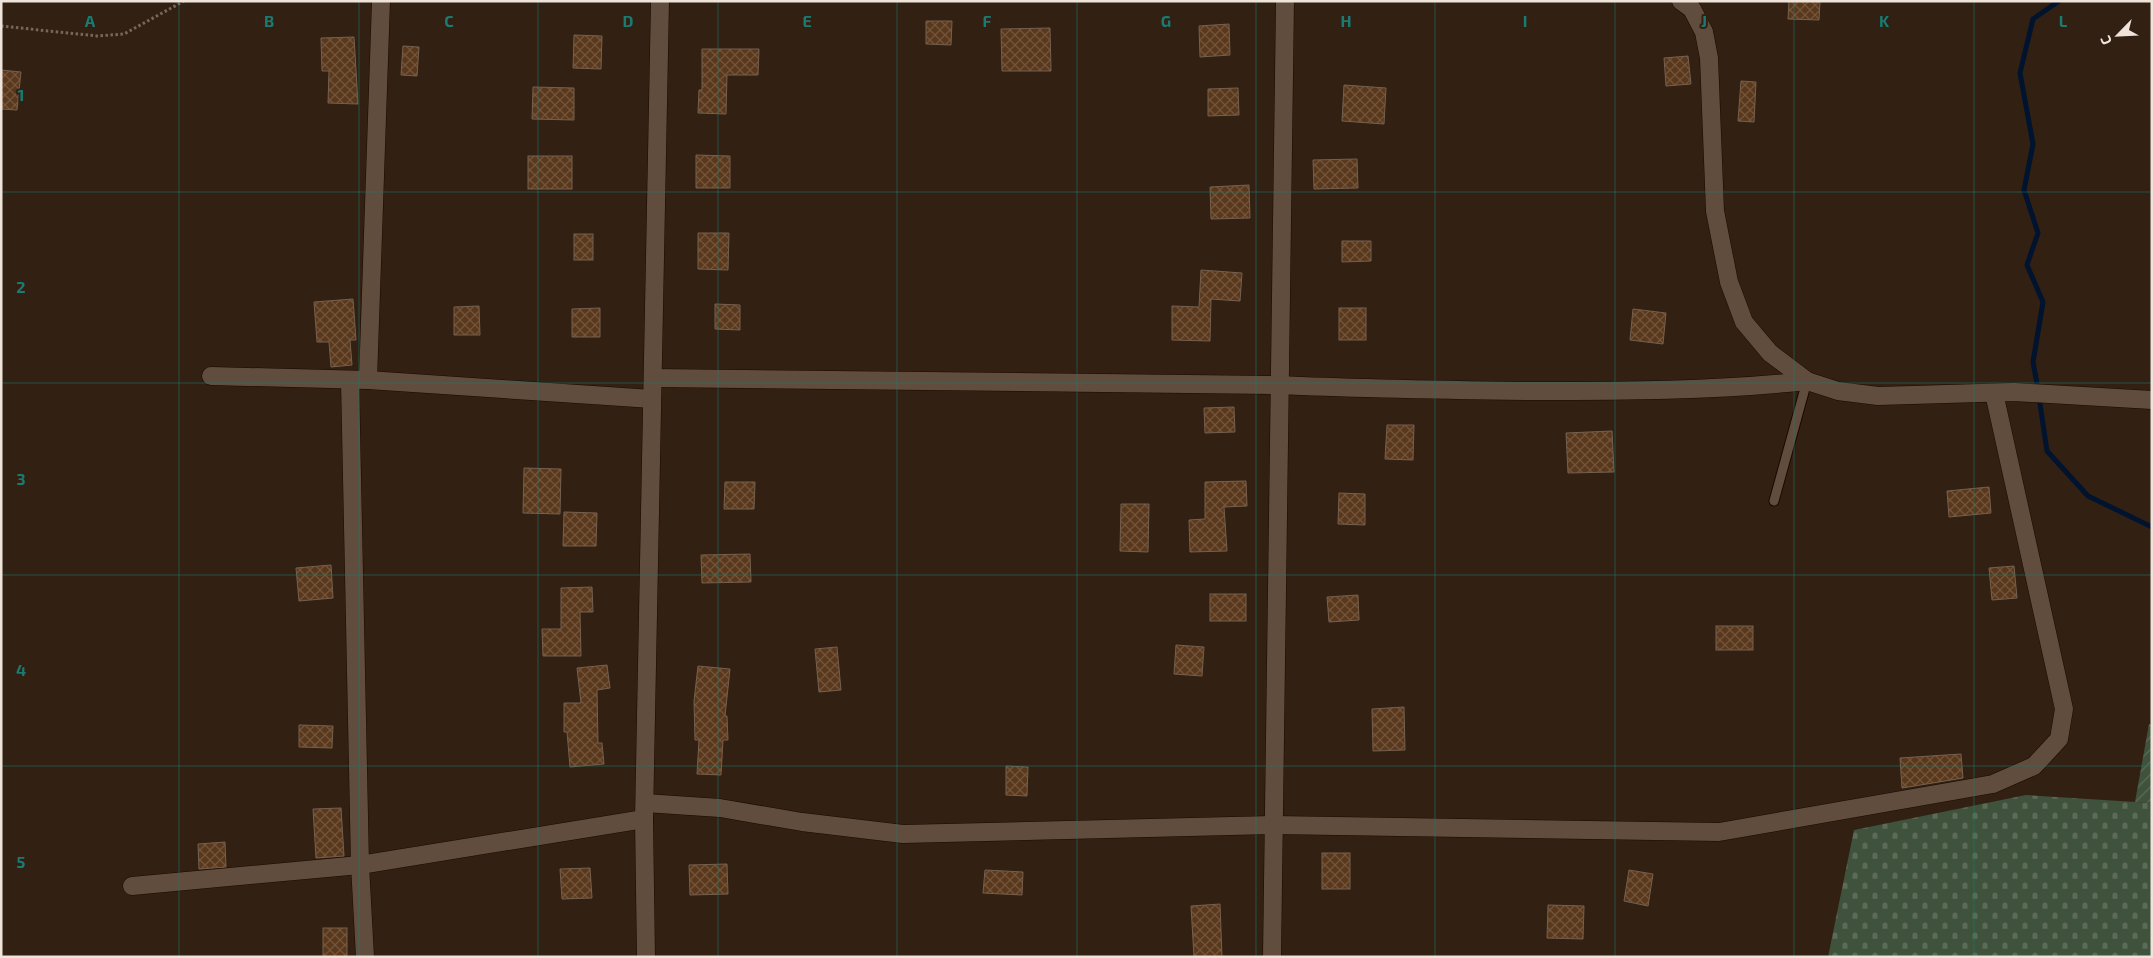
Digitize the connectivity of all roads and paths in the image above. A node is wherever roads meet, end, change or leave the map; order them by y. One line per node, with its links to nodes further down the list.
1 (184, 1): 6 (path)
2 (381, 1): 10 (street)
3 (660, 1): 8 (street)
4 (1284, 1): 12 (street)
5 (1681, 1): 11 (street)
6 (1, 26)
7 (211, 376): 9 (street)
8 (653, 378): 12 (street); 14 (street)
9 (350, 380): 10 (street); 19 (street)
10 (368, 380): 14 (street)
11 (1807, 381): 12 (street); 13 (street); 16 (lane)
12 (1279, 384): 18 (street)
13 (1994, 393): 15 (street); 18 (street)
14 (652, 399): 17 (street)
15 (2152, 400)
16 (1774, 501)
17 (644, 811): 18 (street); 19 (street); 22 (street)
18 (1273, 825): 23 (street)
19 (360, 865): 20 (street); 21 (street)
20 (132, 886)
21 (366, 957)
22 (646, 957)
23 (1272, 957)

